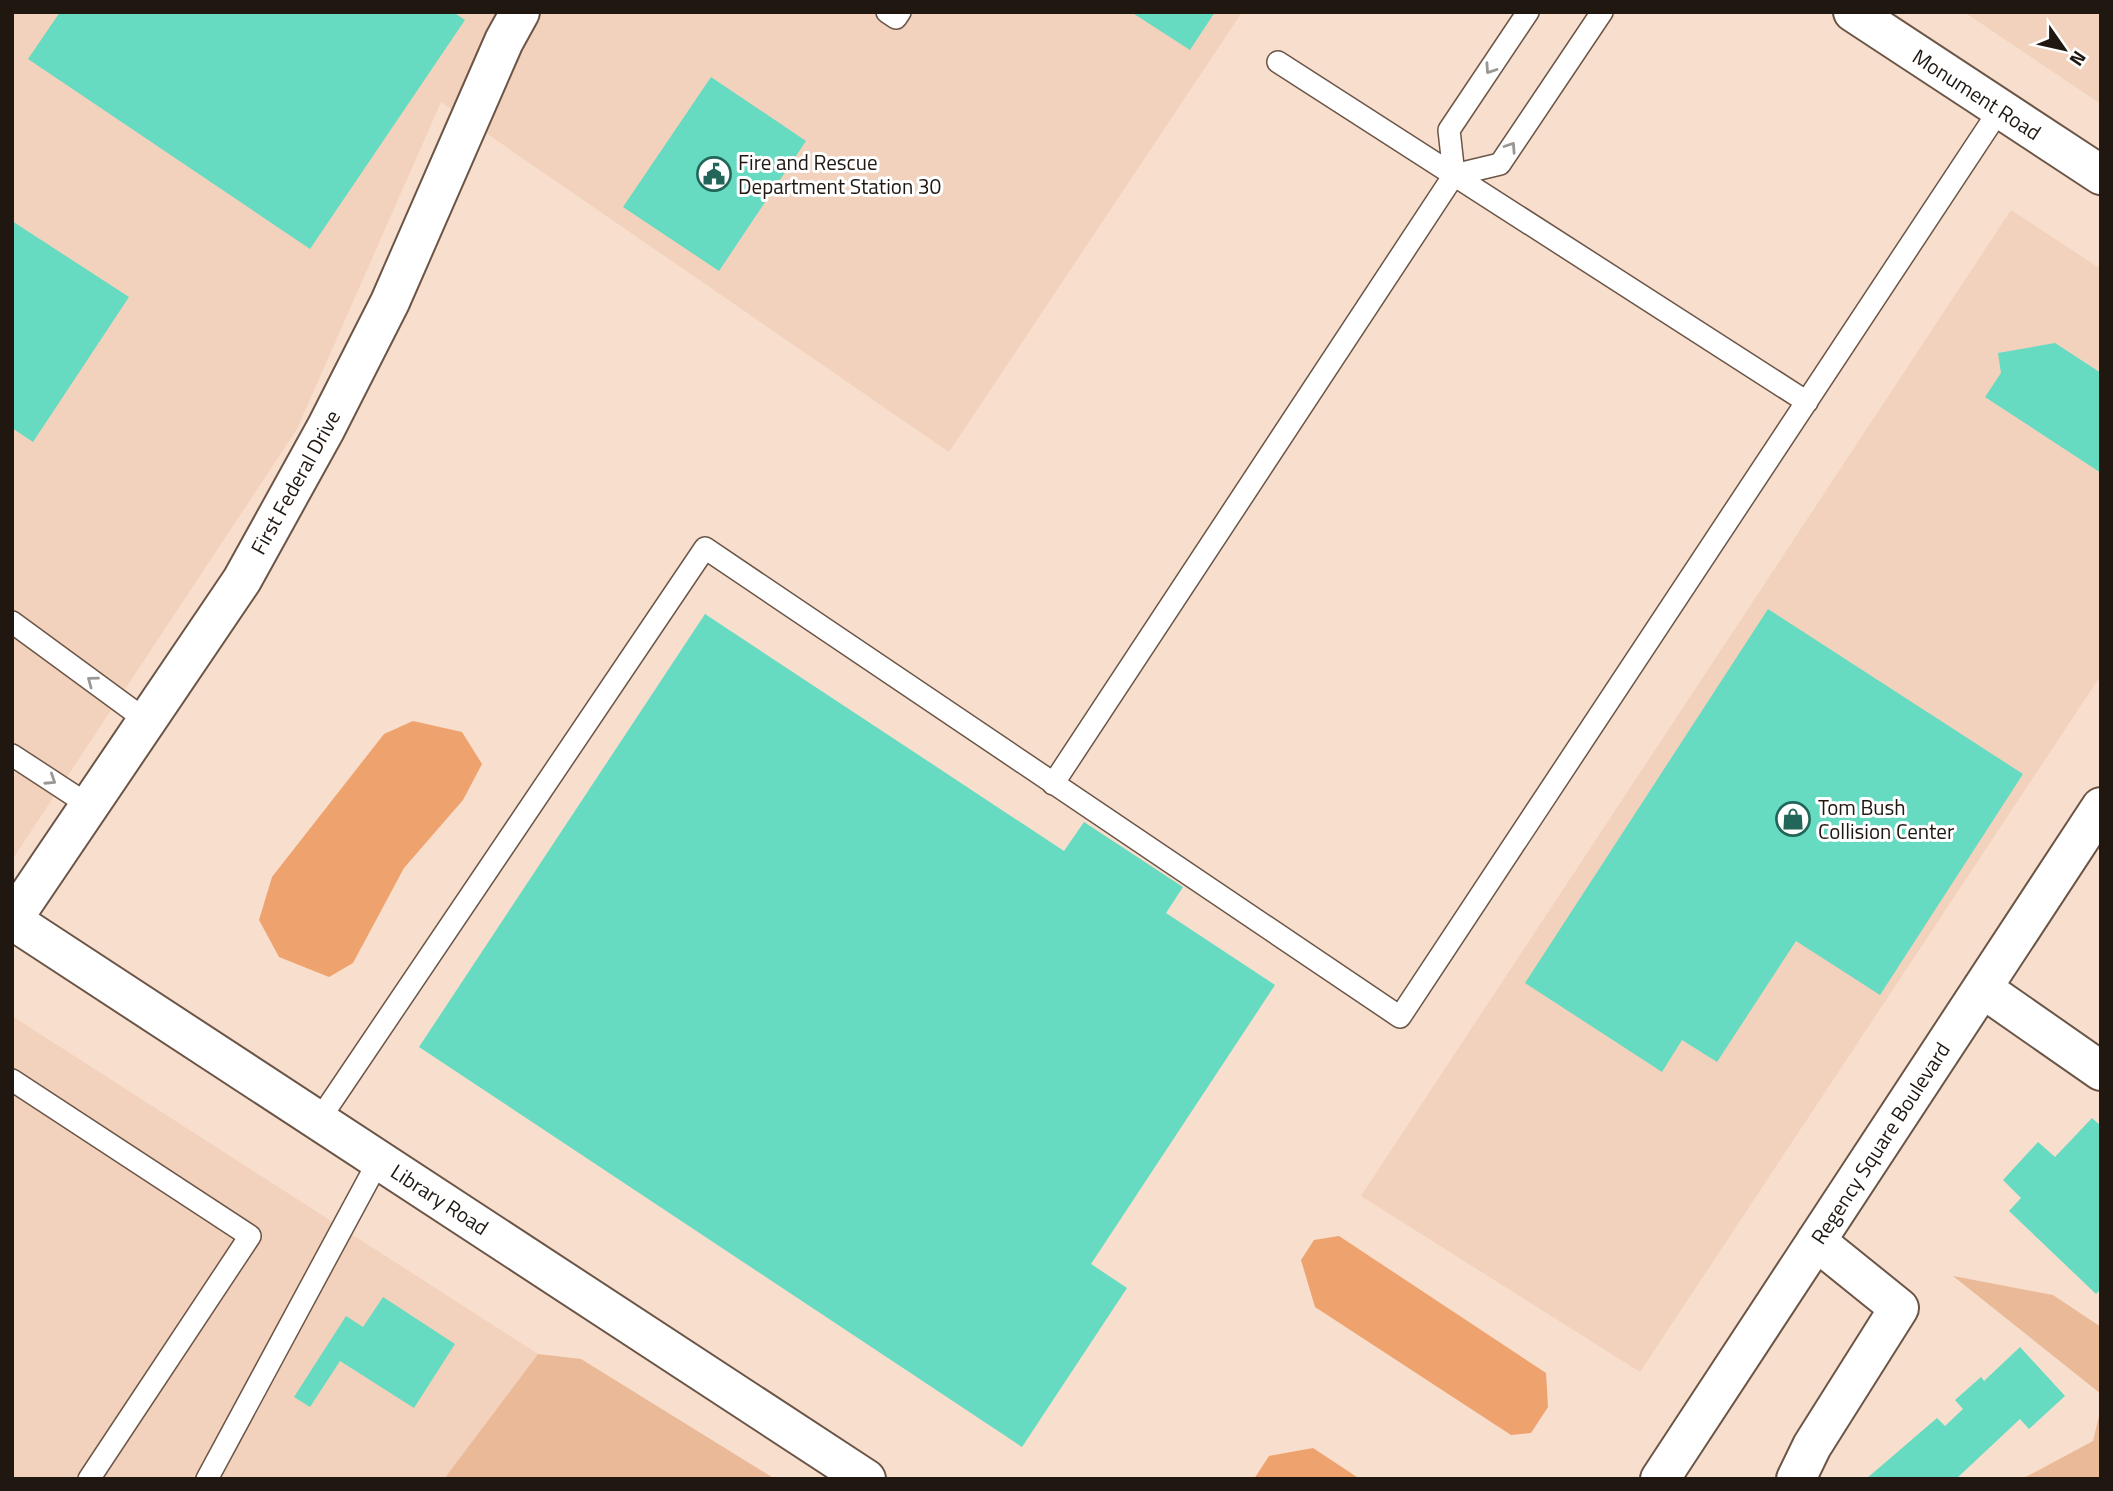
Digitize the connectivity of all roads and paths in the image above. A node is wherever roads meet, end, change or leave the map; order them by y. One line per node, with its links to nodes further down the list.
1 (520, 12): 13 (street, First Federal Drive)
2 (887, 12): 3 (lane)
3 (900, 12)
4 (1528, 12): 9 (lane, one-way to 9)
5 (1602, 12): 9 (lane, one-way to 5)
6 (1853, 12): 8 (street, Monument Road)
7 (1278, 62): 9 (lane)
8 (2000, 109): 10 (street, Monument Road); 11 (lane)
9 (1454, 175): 11 (lane); 15 (lane)
10 (2101, 175)
11 (1807, 402): 15 (lane)
12 (12, 622): 13 (lane, one-way to 12)
13 (147, 721): 16 (street, First Federal Drive)
14 (12, 755): 16 (lane, one-way to 16)
15 (1052, 784): 22 (lane)
16 (90, 806): 18 (street, First Federal Drive)
17 (2101, 807): 19 (street, Regency Square Boulevard)
18 (12, 920): 22 (street, Library Road)
19 (1982, 988): 20 (street); 24 (street, Regency Square Boulevard)
20 (2101, 1071)
21 (15, 1087): 25 (lane)
22 (319, 1120): 23 (street, Library Road)
23 (379, 1160): 26 (lane); 27 (street, Library Road)
24 (1816, 1241): 28 (street, Regency Square Boulevard); 29 (street)
25 (89, 1479)
26 (207, 1479)
27 (866, 1479)
28 (1660, 1479)
29 (1796, 1479)

